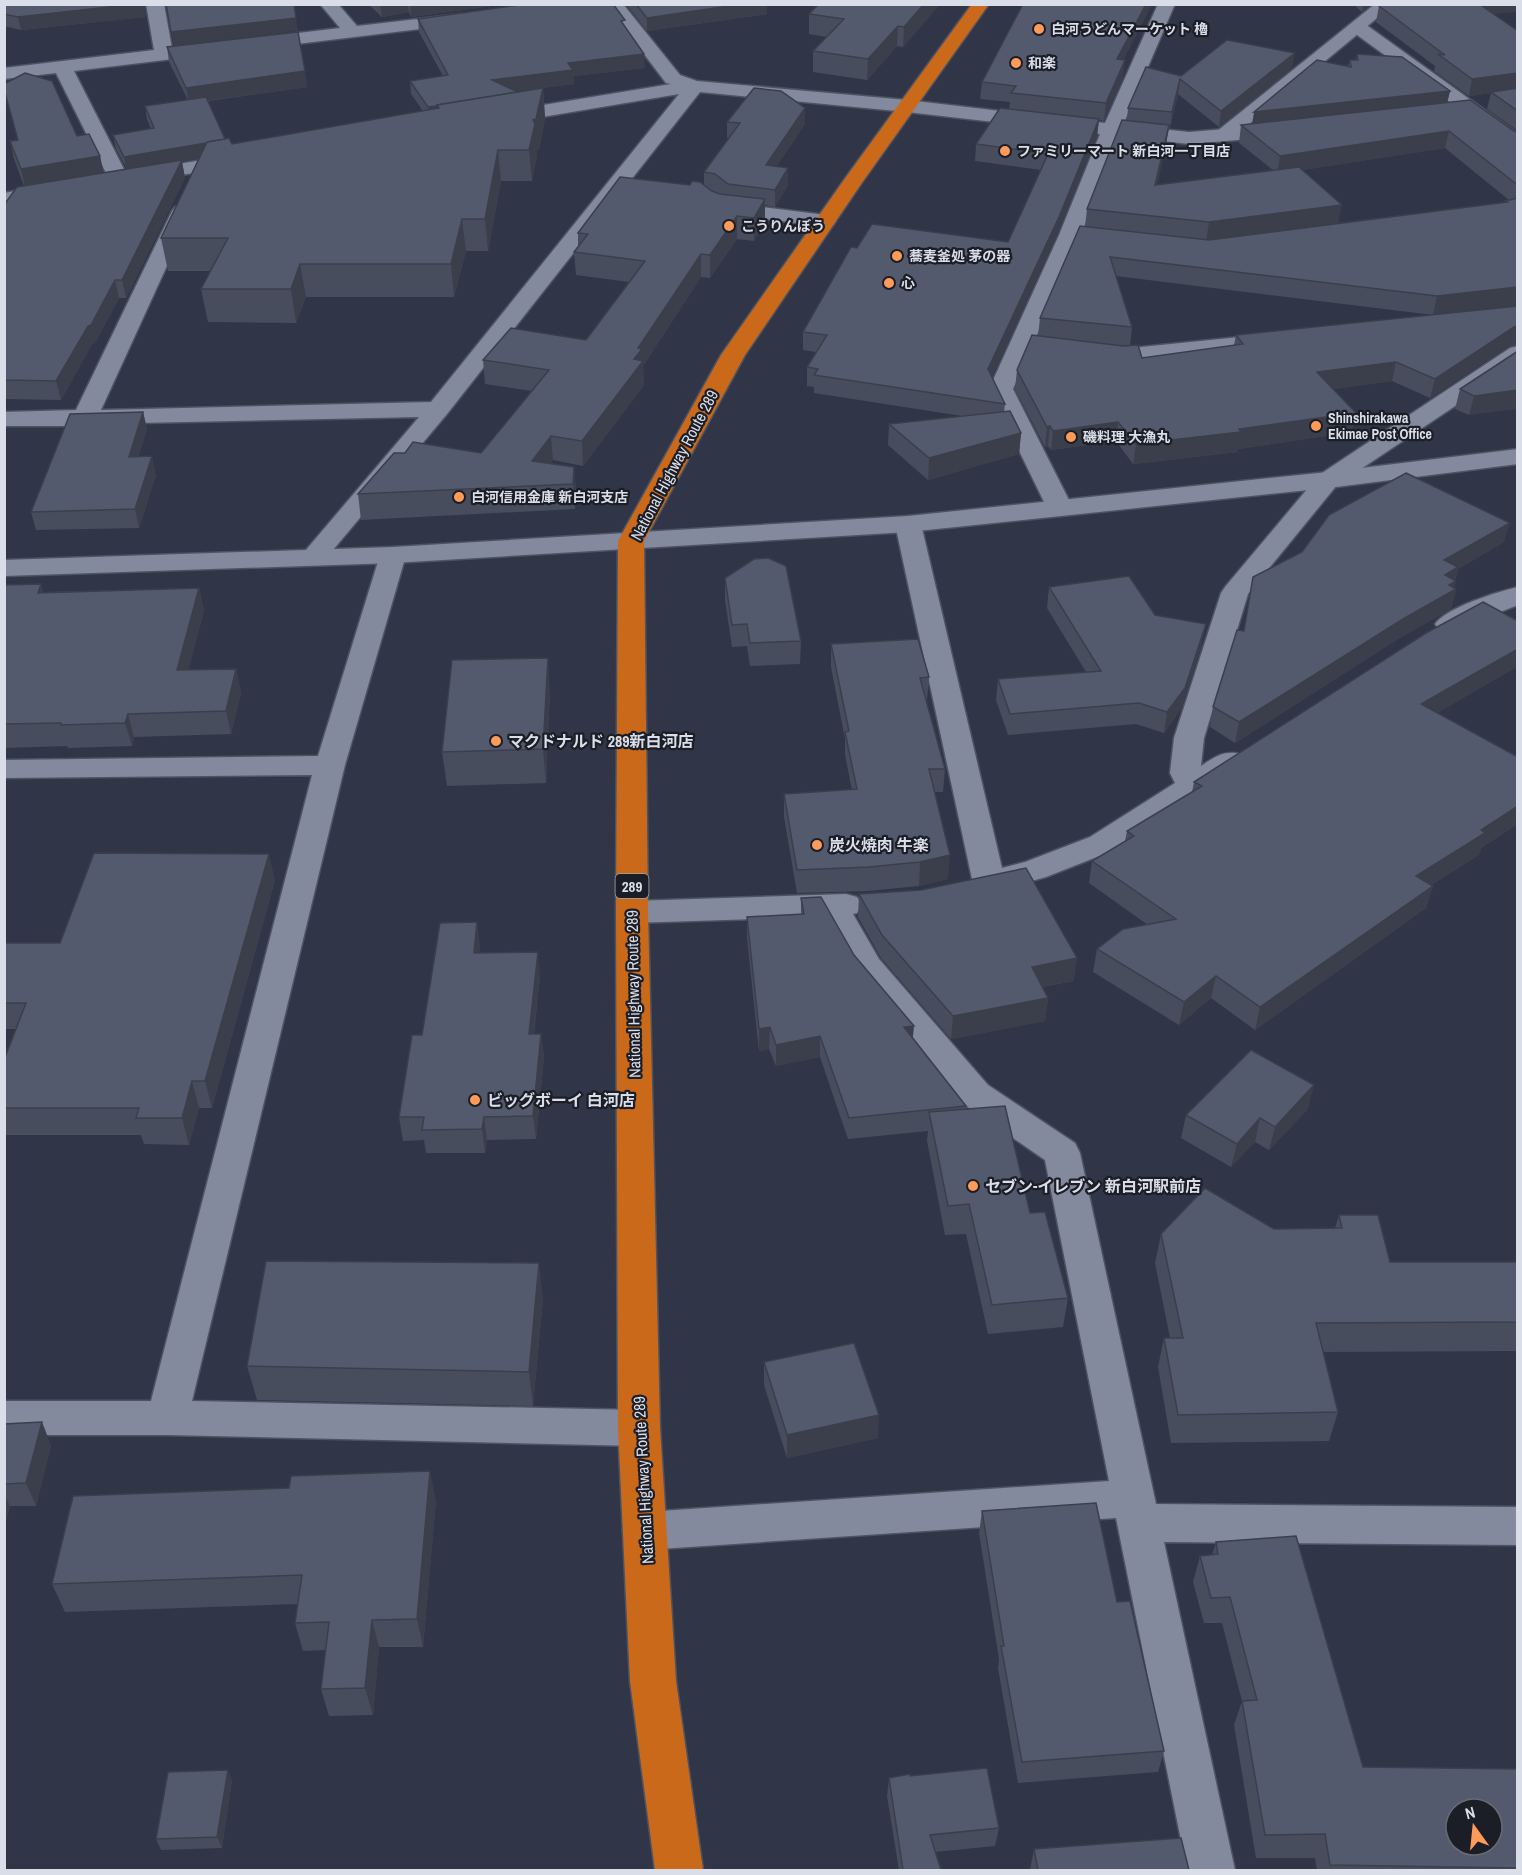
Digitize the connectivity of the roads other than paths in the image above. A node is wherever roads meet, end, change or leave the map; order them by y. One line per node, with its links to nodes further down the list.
1 (155, 4): 10 (street)
2 (328, 4): 9 (street)
3 (614, 4): 13 (street)
4 (981, 4): 15 (highway, National Highway Route 289 / 289)
5 (1167, 4): 19 (street)
6 (1386, 4): 8 (street)
7 (475, 18): 9 (street)
8 (1359, 28): 16 (street); 20 (street)
9 (354, 33): 10 (street)
10 (164, 54): 11 (street)
11 (63, 68): 12 (street); 24 (street)
12 (4, 74)
13 (694, 86): 15 (street); 17 (street); 26 (street)
14 (1496, 100): 16 (street)
15 (907, 106): 19 (street); 31 (highway, National Highway Route 289 / 289)
16 (1460, 108): 21 (street)
17 (484, 121)
18 (1305, 127): 20 (street)
19 (1111, 130): 20 (street); 32 (street)
20 (1223, 136)
21 (1518, 143)
22 (262, 157): 23 (street)
23 (203, 166): 24 (street); 38 (street)
24 (119, 179): 25 (street)
25 (96, 183)
26 (616, 185): 28 (street); 37 (street)
27 (73, 187): 30 (street)
28 (639, 188)
29 (707, 196): 31 (street)
30 (4, 199)
31 (826, 221): 44 (highway, National Highway Route 289 / 289)
32 (1070, 236): 33 (street); 42 (street)
33 (1092, 238)
34 (1296, 338): 35 (street)
35 (1076, 351)
36 (1518, 353): 41 (street)
37 (438, 409): 38 (street); 46 (street)
38 (84, 418): 39 (street)
39 (5, 421)
40 (1518, 456): 41 (street)
41 (1328, 480): 42 (street); 53 (street)
42 (1060, 508): 43 (street)
43 (908, 524): 44 (street); 54 (street)
44 (631, 541): 45 (street); 58 (highway, National Highway Route 289 / 289)
45 (393, 555): 46 (street); 51 (street)
46 (313, 557): 47 (street)
47 (4, 568)
48 (1518, 595): 49 (street)
49 (1429, 636)
50 (1255, 746): 53 (street)
51 (330, 765): 52 (street); 60 (street)
52 (8, 776)
53 (1192, 786): 54 (street)
54 (989, 882): 55 (street)
55 (954, 890)
56 (878, 903): 57 (street)
57 (832, 906): 58 (street); 62 (street)
58 (632, 912): 61 (highway, National Highway Route 289 / 289)
59 (4, 1418): 60 (street)
60 (167, 1418): 61 (street)
61 (639, 1428): 64 (highway, National Highway Route 289 / 289)
62 (1136, 1510): 63 (street); 64 (street); 66 (street)
63 (1518, 1526)
64 (645, 1531): 65 (highway, National Highway Route 289 / 289)
65 (680, 1870)
66 (1211, 1870)

